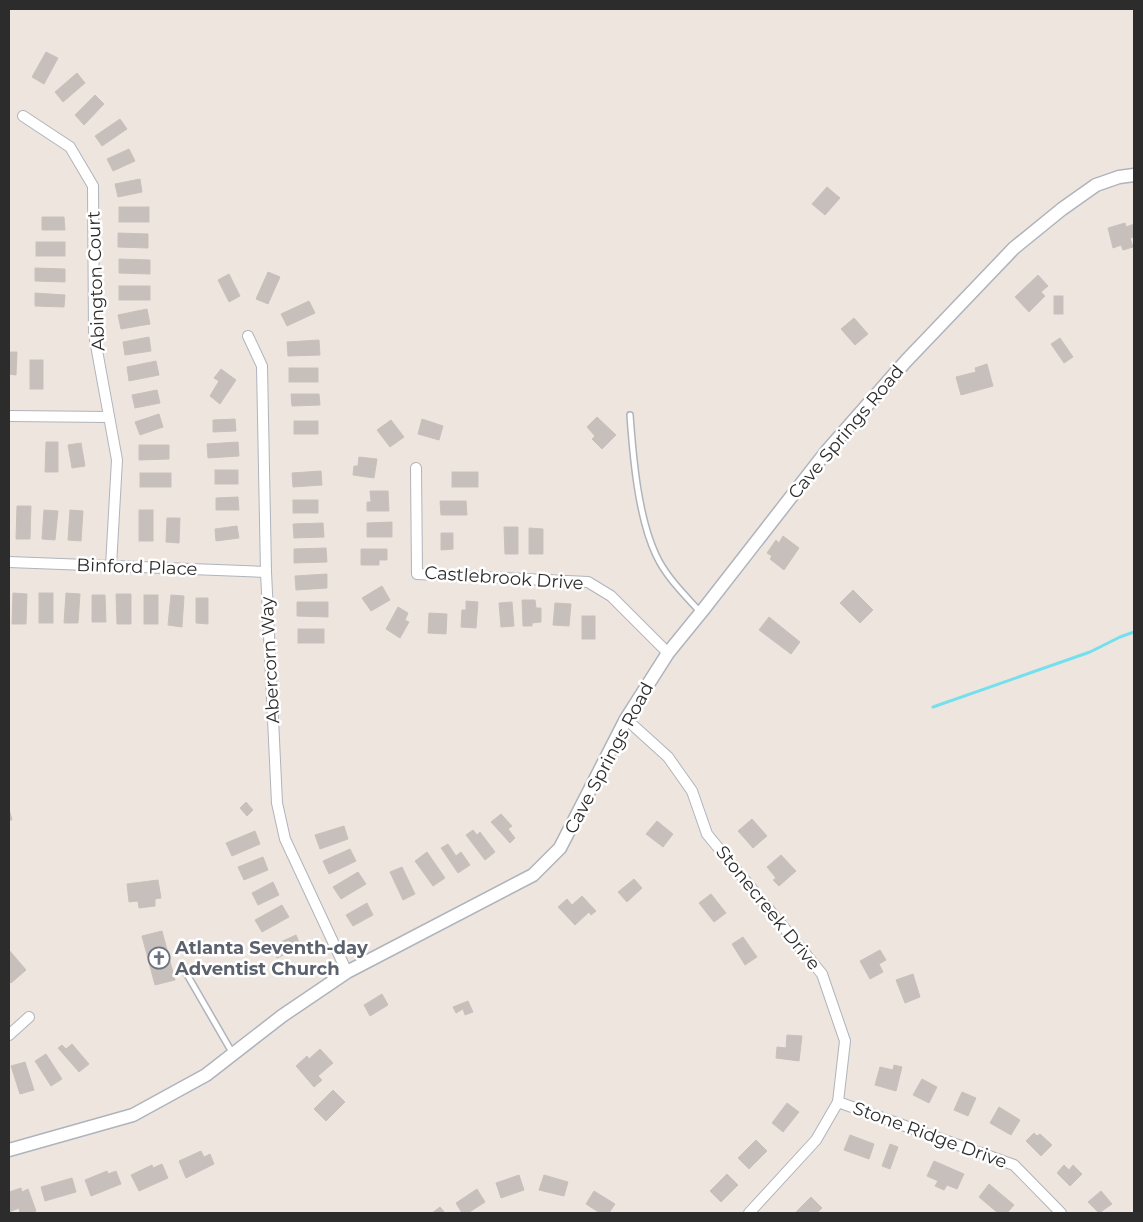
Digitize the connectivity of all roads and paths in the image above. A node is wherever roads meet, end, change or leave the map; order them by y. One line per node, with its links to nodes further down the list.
1 (23, 116): 6 (street, Abington Court)
2 (1134, 175): 11 (street, Cave Springs Road)
3 (248, 336): 10 (street, Abercorn Way)
4 (630, 415): 11 (lane)
5 (9, 416): 6 (street)
6 (109, 417): 9 (street, Abington Court)
7 (416, 468): 12 (street, Castlebrook Drive)
8 (9, 562): 9 (street, Binford Place)
9 (111, 566): 10 (street, Binford Place)
10 (266, 572): 15 (street, Abercorn Way)
11 (701, 613): 12 (street, Cave Springs Road)
12 (668, 653): 13 (street, Cave Springs Road)
13 (626, 719): 15 (street, Cave Springs Road); 19 (street, Stonecreek Drive)
14 (185, 971): 18 (lane)
15 (347, 972): 18 (street, Cave Springs Road)
16 (29, 1017): 17 (street)
17 (9, 1034)
18 (233, 1054): 20 (street, Cave Springs Road)
19 (838, 1102): 21 (street, Stonecreek Drive); 22 (street, Stone Ridge Drive)
20 (9, 1150)
21 (749, 1213)
22 (1061, 1213)

